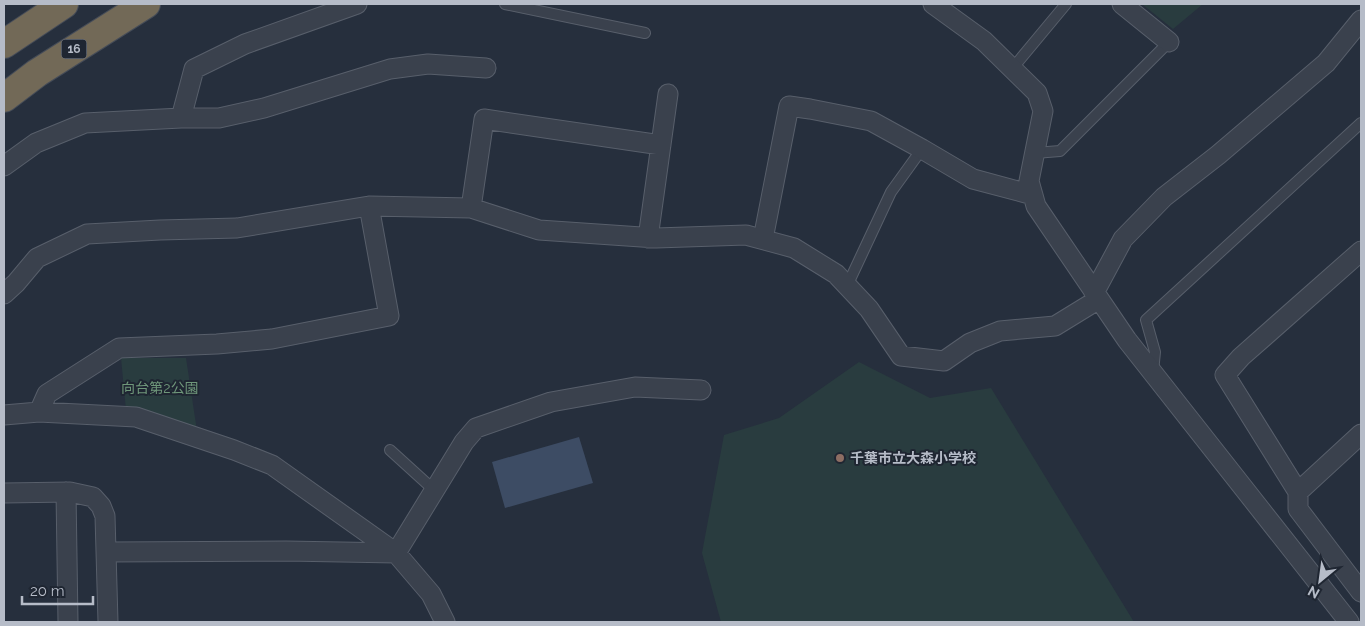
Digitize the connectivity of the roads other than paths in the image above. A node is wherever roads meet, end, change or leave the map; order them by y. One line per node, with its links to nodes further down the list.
1 (64, 4): 11 (highway)
2 (146, 4): 15 (highway, 16)
3 (357, 4): 16 (street)
4 (505, 4): 9 (lane)
5 (933, 4): 13 (street)
6 (1066, 4): 13 (lane)
7 (1122, 4): 10 (street)
8 (1361, 20): 30 (street)
9 (645, 33)
10 (1169, 42): 20 (lane)
11 (4, 44)
12 (486, 68): 16 (street)
13 (1012, 68): 20 (street)
14 (668, 94): 18 (street)
15 (4, 98)
16 (181, 118): 21 (street)
17 (1361, 123): 31 (lane)
18 (661, 145): 24 (street); 25 (street)
19 (922, 149): 22 (street); 26 (street); 28 (lane)
20 (1035, 153): 22 (street)
21 (4, 166)
22 (1033, 195): 30 (street)
23 (369, 206): 24 (street); 29 (street); 33 (street)
24 (471, 208): 25 (street)
25 (648, 238): 26 (street)
26 (763, 239): 28 (street)
27 (1361, 251): 40 (street)
28 (847, 286): 30 (street)
29 (4, 294)
30 (1096, 296): 31 (street)
31 (1152, 373): 47 (street)
32 (701, 390): 37 (street)
33 (39, 412): 34 (street); 42 (street)
34 (4, 415)
35 (1361, 434): 40 (street)
36 (390, 450): 37 (lane)
37 (434, 490): 42 (street)
38 (4, 492): 39 (street)
39 (68, 492): 41 (street); 44 (street)
40 (1298, 492): 43 (street)
41 (106, 552): 42 (street); 45 (street)
42 (396, 553): 46 (street)
43 (1361, 592)
44 (68, 622)
45 (108, 622)
46 (445, 622)
47 (1349, 622)

